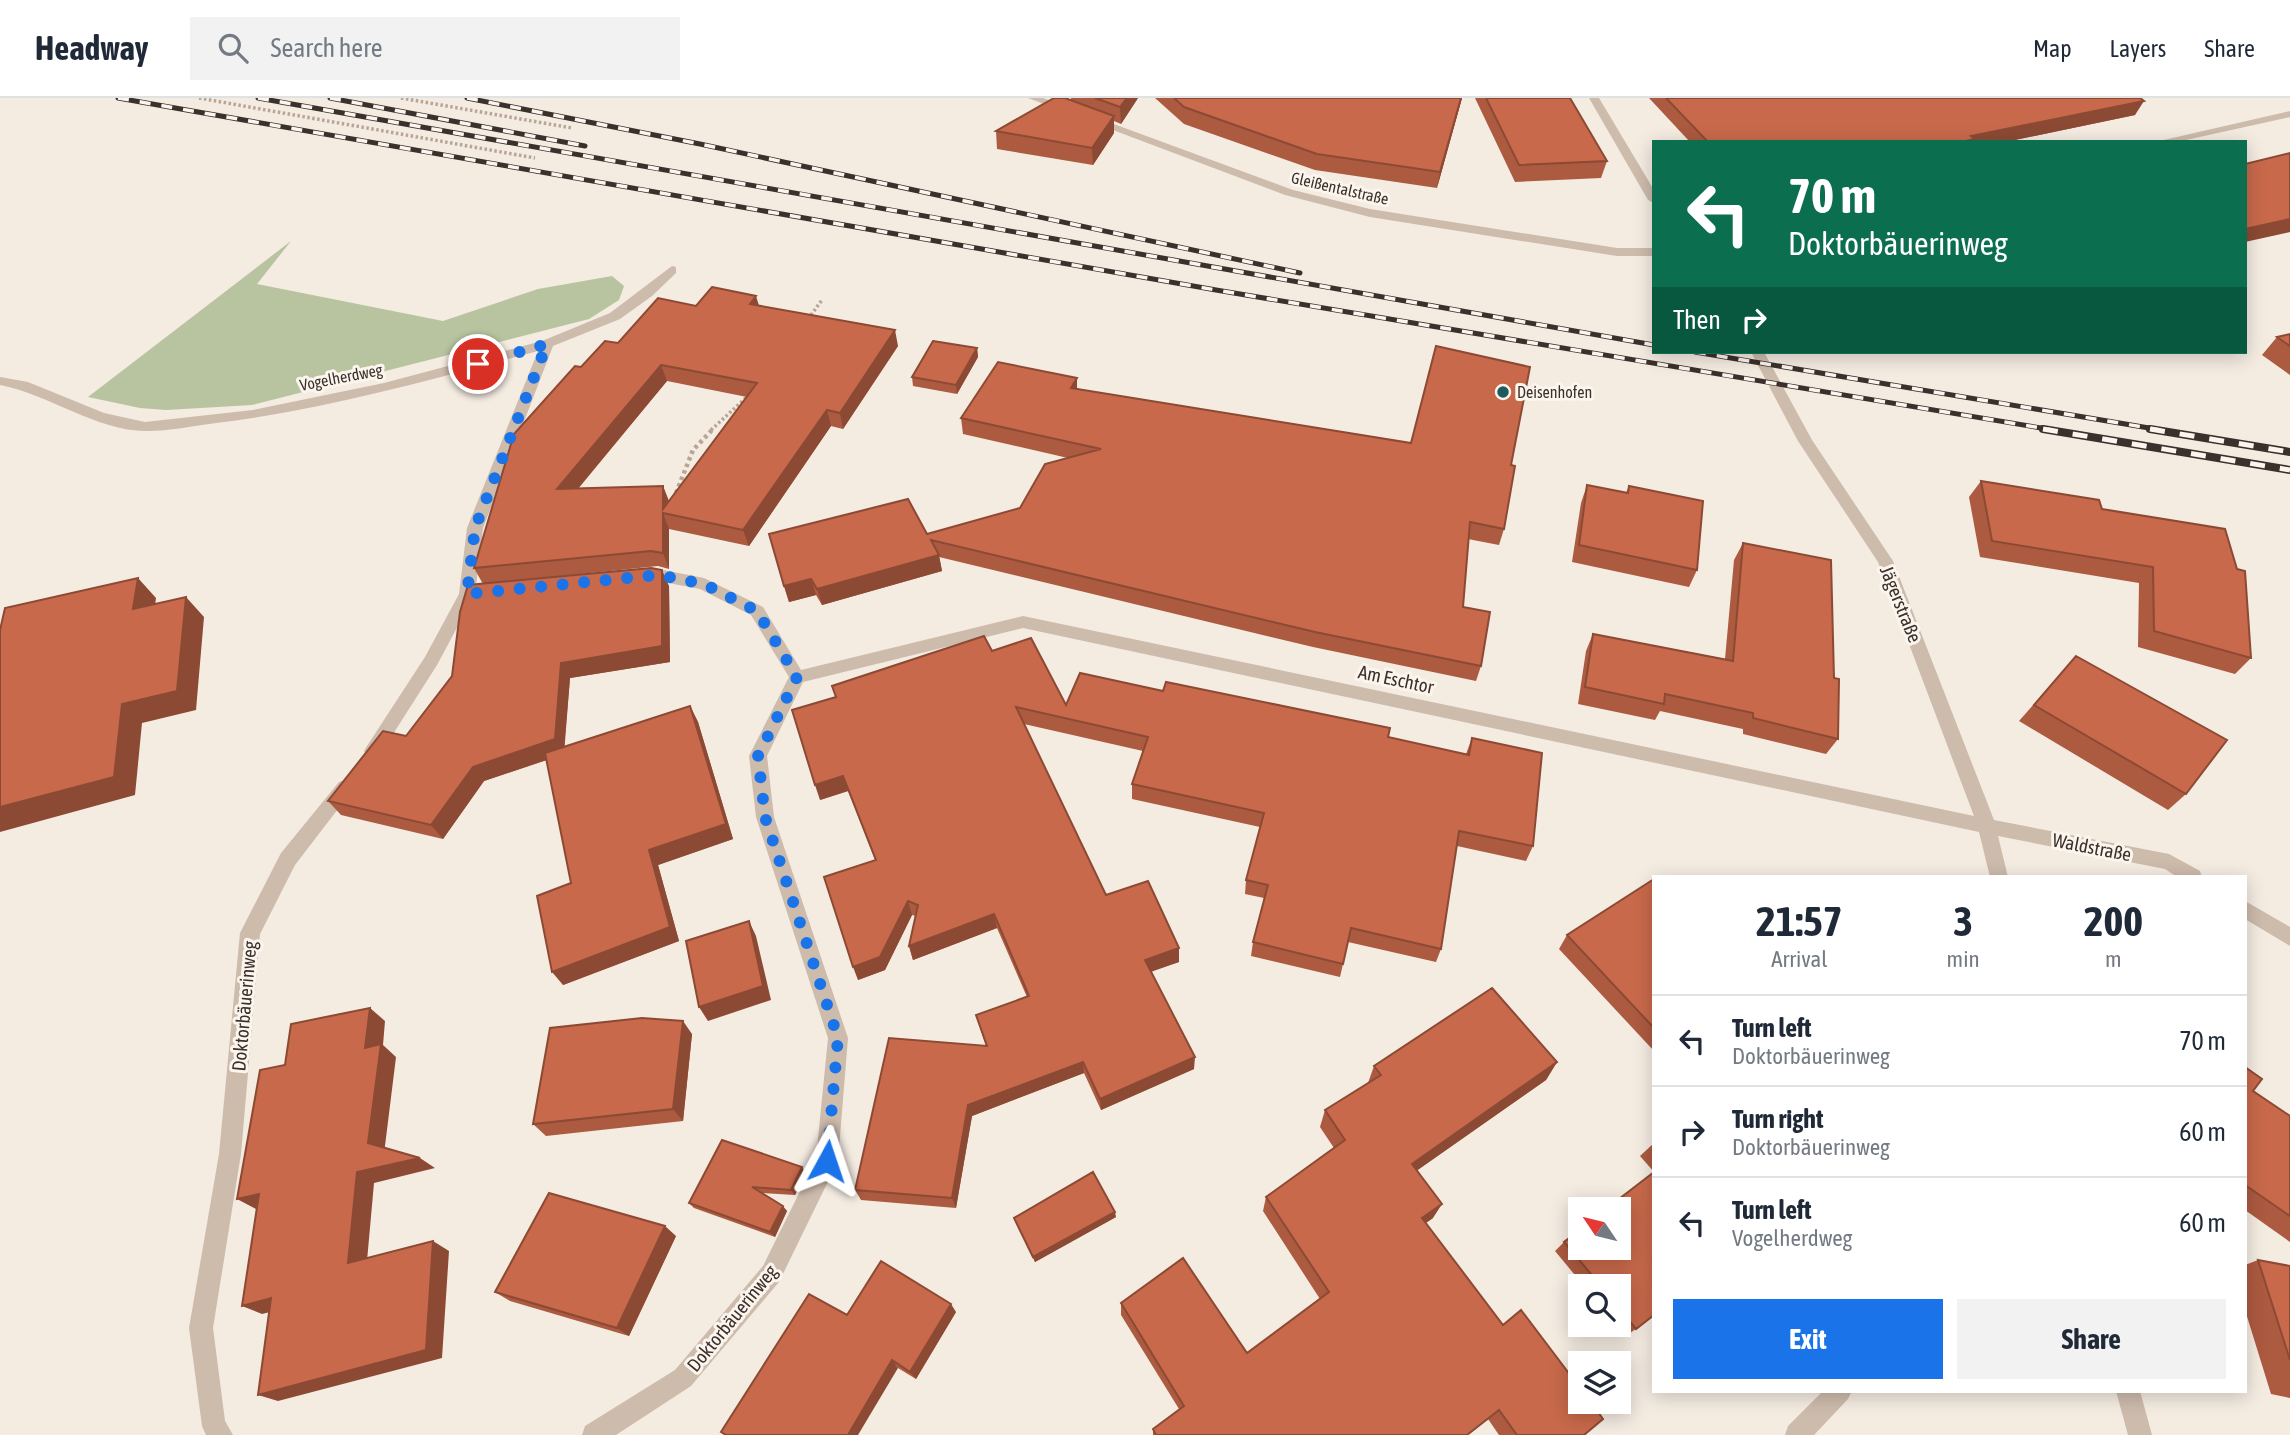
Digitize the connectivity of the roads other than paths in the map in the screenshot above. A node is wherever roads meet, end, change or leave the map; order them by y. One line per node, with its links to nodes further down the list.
1 (1033, 98): 6 (street, Gleißentalstraße)
2 (1594, 98): 5 (street)
3 (2290, 114): 4 (street)
4 (2169, 140)
5 (1652, 197)
6 (1652, 252)
7 (672, 270): 8 (street, Vogelherdweg)
8 (547, 344): 10 (street, Vogelherdweg); 20 (street, Doktorbäuerinweg)
9 (1759, 354): 13 (street, Jägerstraße)
10 (0, 381)
11 (618, 579): 12 (street)
12 (797, 677): 13 (street, Am Eschtor); 21 (street, Doktorbäuerinweg)
13 (1987, 826): 14 (street, Jägerstraße); 15 (street, Waldstraße)
14 (1999, 875)
15 (2190, 875)
16 (2247, 910): 17 (street)
17 (2290, 937)
18 (1838, 1393): 22 (street)
19 (2129, 1393): 23 (street)
20 (221, 1435)
21 (594, 1435)
22 (1797, 1435)
23 (2140, 1435)

